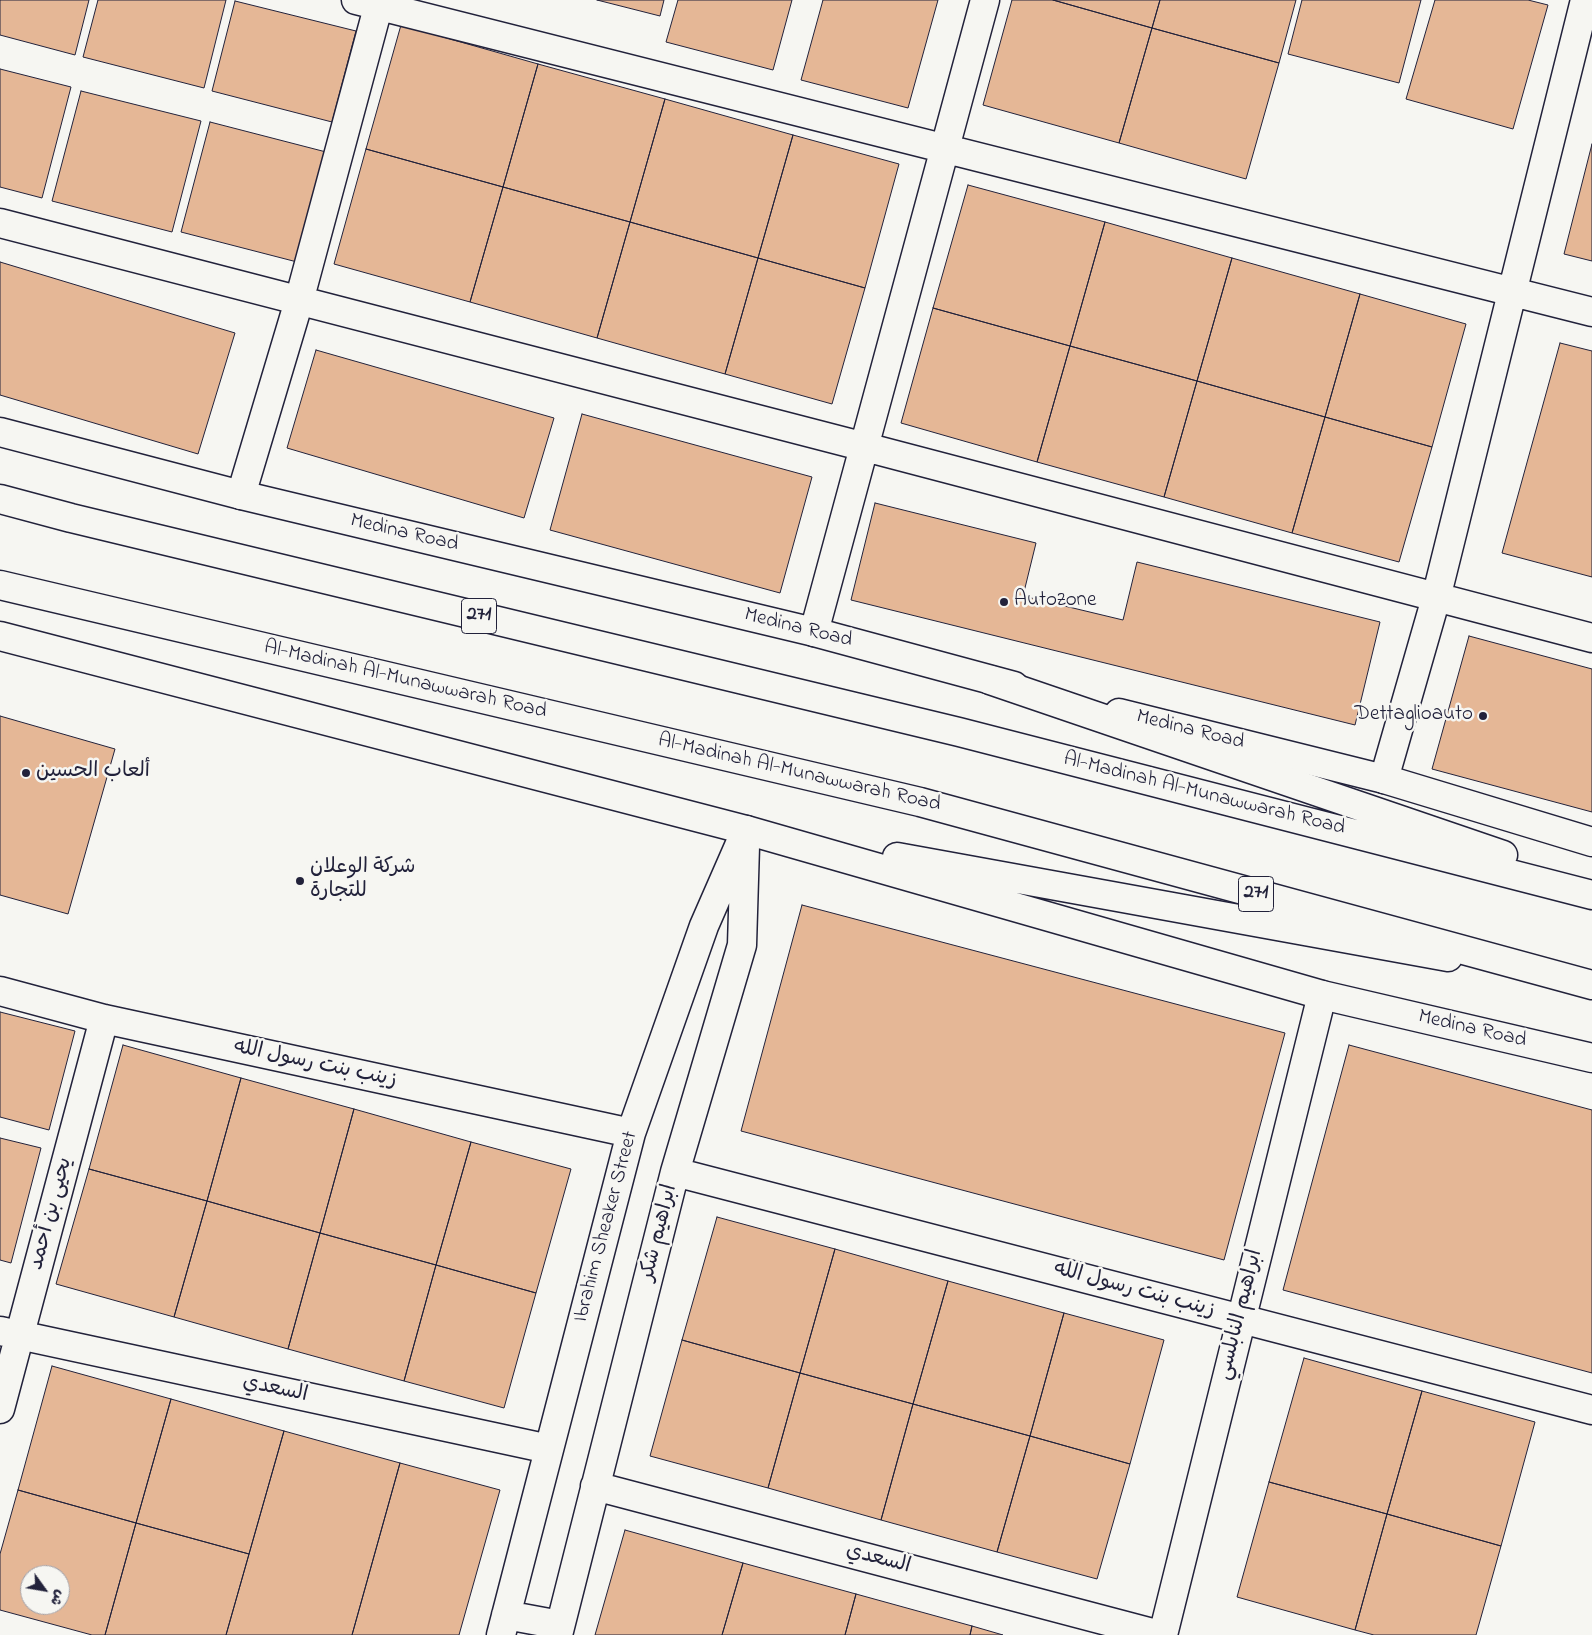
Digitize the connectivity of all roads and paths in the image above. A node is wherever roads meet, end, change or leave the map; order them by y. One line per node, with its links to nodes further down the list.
1 (985, 0): 4 (main road)
2 (1585, 0): 6 (main road)
3 (371, 2): 4 (main road); 7 (main road)
4 (945, 149): 6 (main road); 10 (main road)
5 (0, 223): 7 (main road)
6 (1512, 292): 8 (main road); 14 (main road)
7 (299, 301): 10 (main road); 11 (main road)
8 (1592, 312)
9 (0, 432): 11 (main road, Medina Road)
10 (865, 447): 14 (main road); 15 (main road)
11 (241, 495): 15 (main road, Medina Road)
12 (0, 499): 23 (main road, Al-Madinah Al-Munawwarah Road / 271)
13 (0, 585): 24 (main road, Al-Madinah Al-Munawwarah Road / 271)
14 (1436, 598): 17 (main road); 19 (main road)
15 (814, 632): 18 (main road, Medina Road)
16 (0, 636): 20 (main road, Medina Road)
17 (1592, 638)
18 (990, 680): 19 (main road, Medina Road); 22 (main road)
19 (1384, 779): 21 (main road, Medina Road)
20 (746, 830): 24 (main road, Medina Road); 26 (main road, Medina Road); 29 (main road, Ibrahim Sheaker Street); 30 (main road, ابراهيم شكر)
21 (1592, 842)
22 (1592, 886)
23 (1592, 895)
24 (1581, 982)
25 (0, 991): 27 (main road, زينب بنت رسول الله)
26 (1322, 995): 28 (main road, Medina Road); 31 (main road, ابراهيم النابلسي)
27 (104, 1019): 29 (main road, زينب بنت رسول الله); 32 (main road, يحيى بن أحمد)
28 (1592, 1058)
29 (631, 1133): 35 (main road, Ibrahim Sheaker Street)
30 (675, 1172): 31 (main road, زينب بنت رسول الله); 36 (main road, ابراهيم شكر)
31 (1240, 1319): 34 (main road, زينب بنت رسول الله); 39 (main road, ابراهيم النابلسي)
32 (10, 1333): 33 (main road, يحيى بن أحمد); 35 (main road, السعدي)
33 (0, 1409)
34 (1592, 1410)
35 (549, 1449): 37 (main road, Ibrahim Sheaker Street)
36 (595, 1486): 38 (main road, ابراهيم شكر); 39 (main road, السعدي)
37 (504, 1625): 38 (main road)
38 (559, 1630)
39 (1161, 1635)

